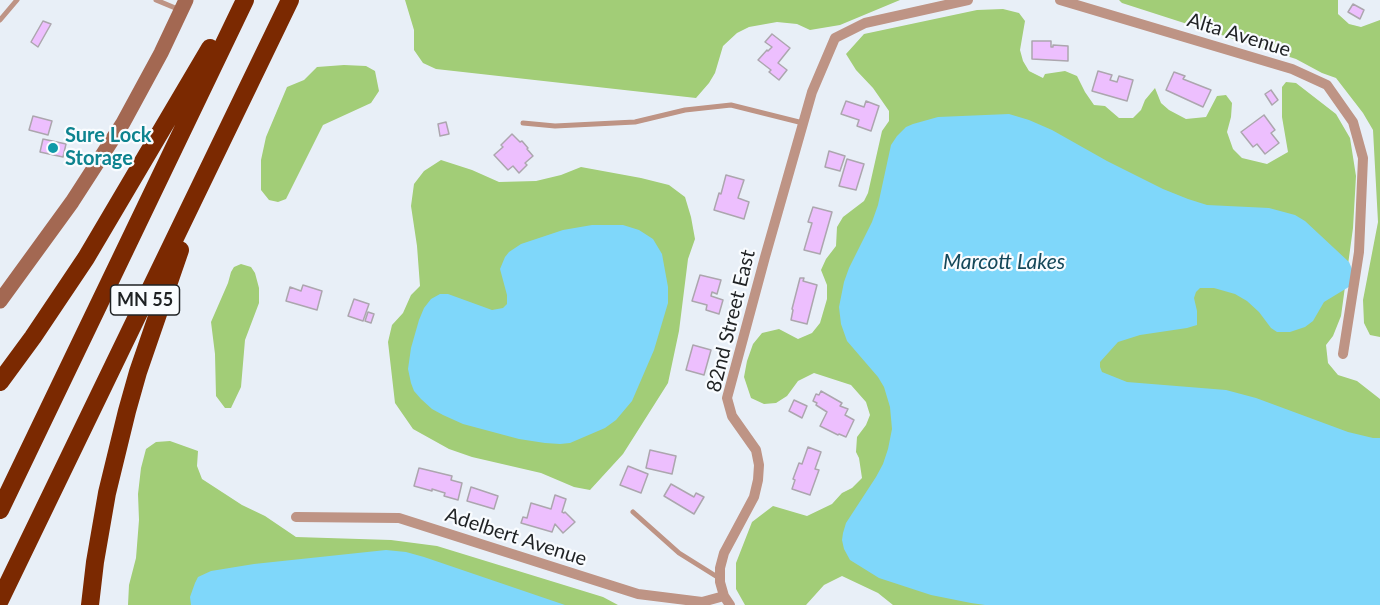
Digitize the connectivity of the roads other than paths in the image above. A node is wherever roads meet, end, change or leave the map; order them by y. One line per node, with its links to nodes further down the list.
1 (17, 0): 9 (lane)
2 (156, 0): 8 (lane)
3 (238, 0): 14 (highway)
4 (245, 0): 15 (highway, MN 55)
5 (291, 0): 19 (highway, MN 55); 21 (highway)
6 (968, 0): 11 (street, 82nd Street East)
7 (1060, 0): 13 (street, Alta Avenue)
8 (184, 5): 12 (street)
9 (0, 20)
10 (523, 123): 11 (lane)
11 (803, 123): 18 (street, 82nd Street East)
12 (0, 301)
13 (1343, 354)
14 (0, 382)
15 (0, 510)
16 (633, 512): 18 (lane)
17 (296, 517): 20 (street, Adelbert Avenue)
18 (720, 579): 20 (street, 82nd Street East)
19 (0, 600)
20 (727, 601)
21 (90, 605)

